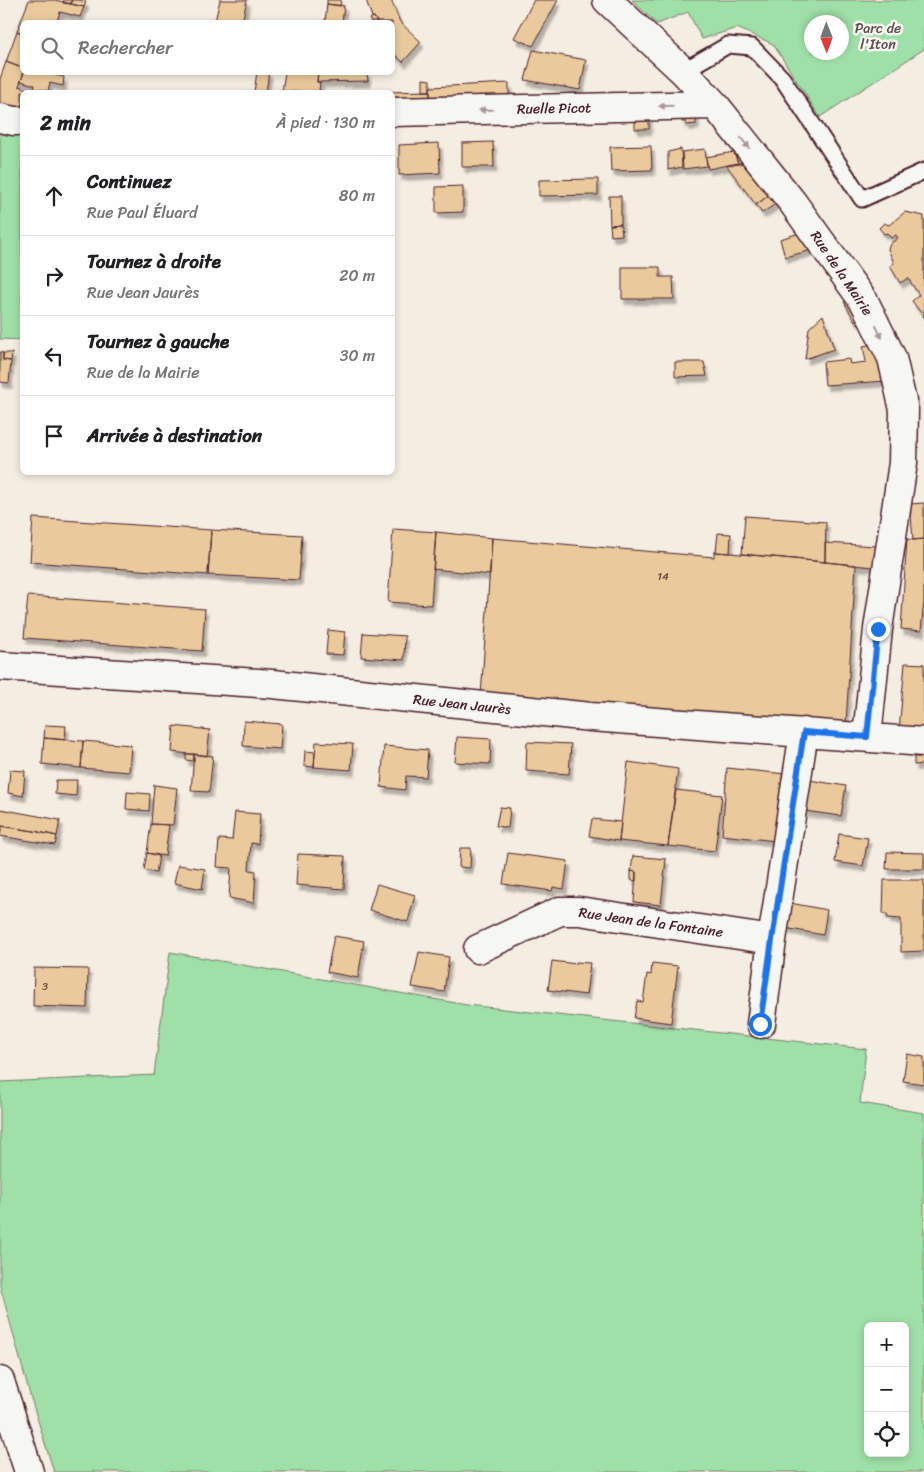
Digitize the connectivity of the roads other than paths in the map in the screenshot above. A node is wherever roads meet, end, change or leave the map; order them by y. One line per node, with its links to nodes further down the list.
1 (607, 0): 2 (street, Rue de la Mairie)
2 (683, 71): 3 (street, Rue de la Mairie); 7 (lane)
3 (715, 104): 4 (street, Ruelle Picot, one-way to 4); 10 (street, Rue de la Mairie, one-way to 10)
4 (395, 112)
5 (0, 118): 6 (street)
6 (20, 121)
7 (924, 171)
8 (0, 666): 9 (street, Rue Jean Jaurès)
9 (804, 732): 10 (street, Rue Jean Jaurès); 12 (street)
10 (867, 737): 11 (street, Rue Jean Jaurès)
11 (924, 742)
12 (772, 940): 13 (street, Rue Jean de la Fontaine); 14 (street)
13 (478, 949)
14 (760, 1024)
15 (0, 1381): 16 (street)
16 (28, 1472)

